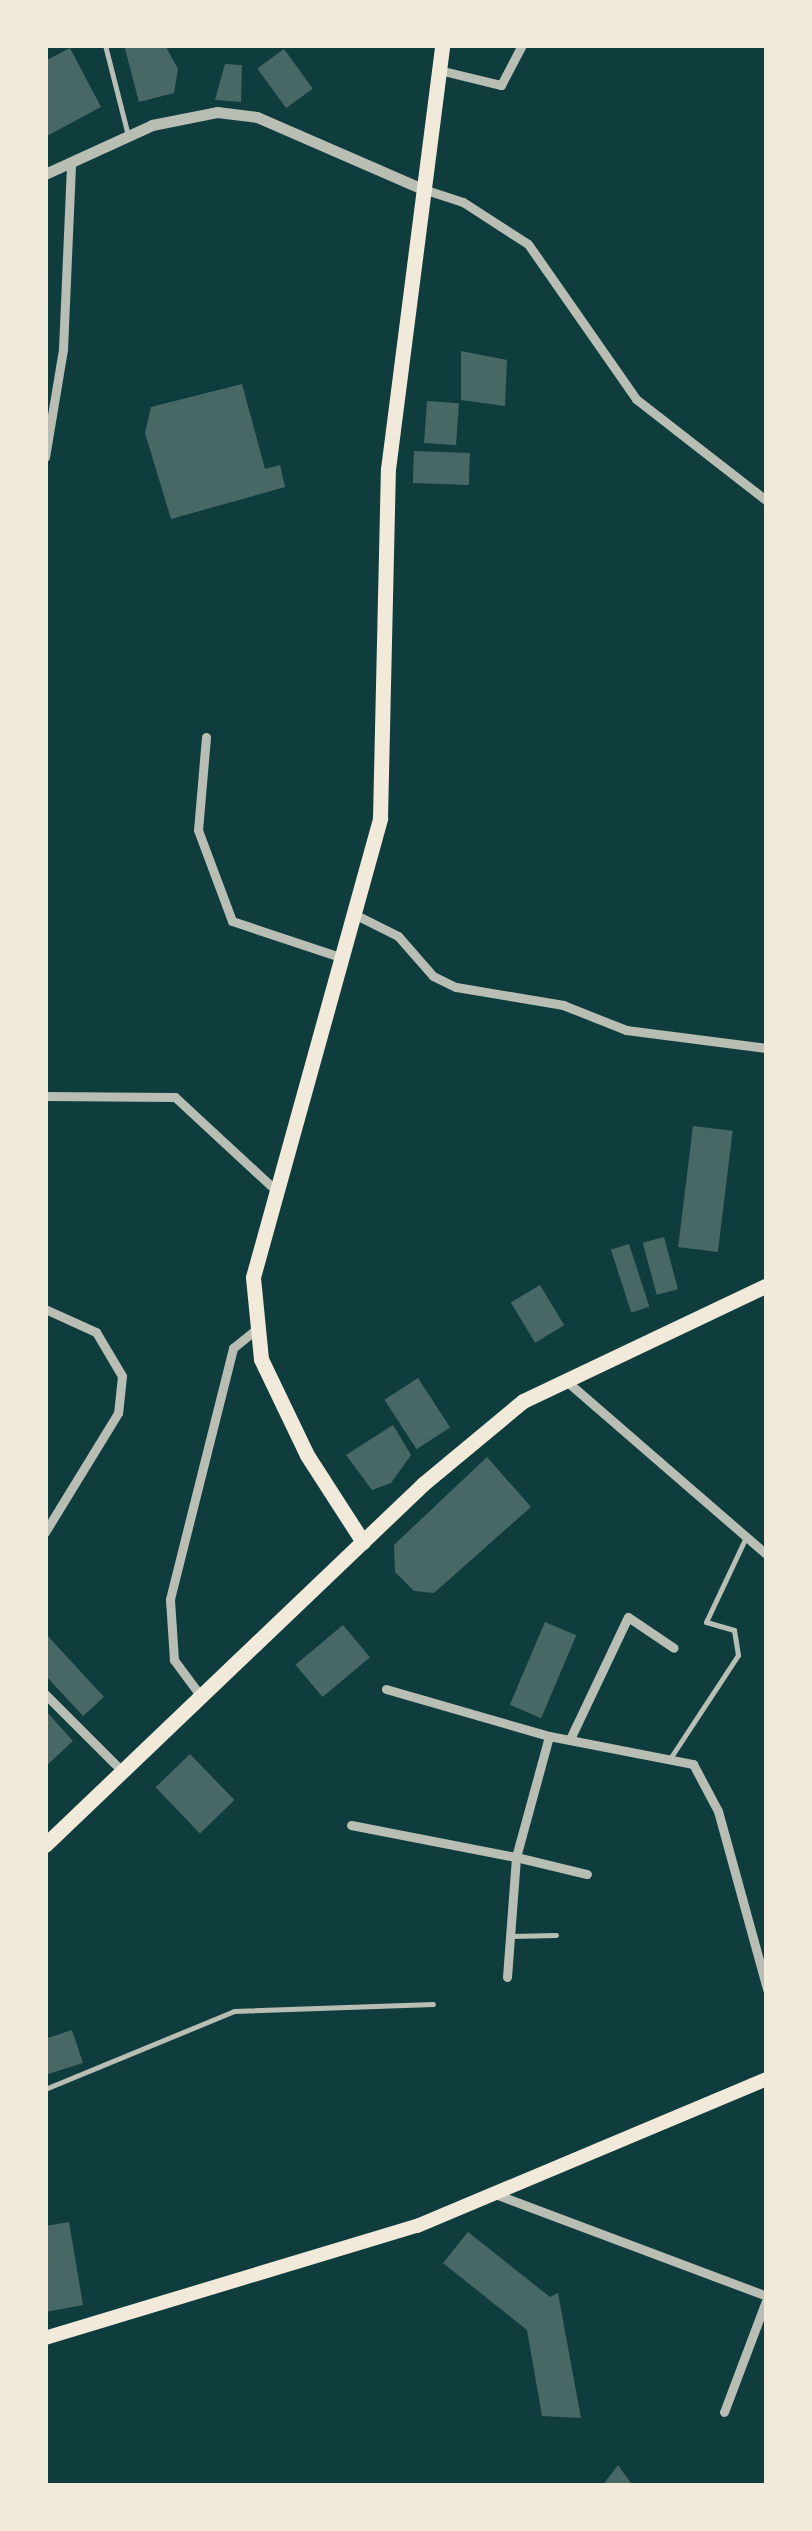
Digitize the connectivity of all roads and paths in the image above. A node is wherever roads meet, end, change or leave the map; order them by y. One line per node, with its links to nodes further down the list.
1 (106, 45): 5 (lane)
2 (442, 45): 4 (main road)
3 (522, 45): 4 (street)
4 (439, 70): 8 (main road)
5 (128, 135): 6 (street); 8 (street)
6 (71, 163): 7 (street); 10 (street)
7 (45, 174)
8 (420, 188): 12 (street); 14 (main road)
9 (45, 409): 10 (street)
10 (57, 415): 11 (street)
11 (45, 457)
12 (767, 501)
13 (206, 737): 15 (street)
14 (356, 915): 15 (main road); 16 (street)
15 (343, 958): 18 (main road)
16 (767, 1048)
17 (45, 1096): 18 (street)
18 (271, 1186): 21 (main road)
19 (767, 1285): 22 (main road)
20 (45, 1309): 23 (street)
21 (254, 1332): 25 (main road); 30 (street)
22 (563, 1376): 24 (street); 25 (main road)
23 (45, 1532)
24 (746, 1537): 26 (street); 33 (lane)
25 (363, 1542): 30 (main road)
26 (767, 1555)
27 (674, 1648): 32 (street)
28 (386, 1689): 31 (street)
29 (45, 1694): 34 (street)
30 (200, 1694): 34 (main road)
31 (548, 1736): 32 (street); 37 (street)
32 (570, 1739): 33 (street)
33 (671, 1758): 42 (street)
34 (121, 1770): 36 (main road)
35 (351, 1825): 37 (street)
36 (45, 1845)
37 (516, 1857): 38 (street); 40 (street)
38 (586, 1874)
39 (556, 1935): 40 (lane)
40 (510, 1936): 41 (street)
41 (507, 1977)
42 (767, 1989)
43 (433, 2004): 45 (lane)
44 (767, 2079): 46 (main road)
45 (45, 2090)
46 (498, 2196): 47 (street); 48 (main road)
47 (767, 2297): 49 (street)
48 (45, 2338)
49 (724, 2412)

